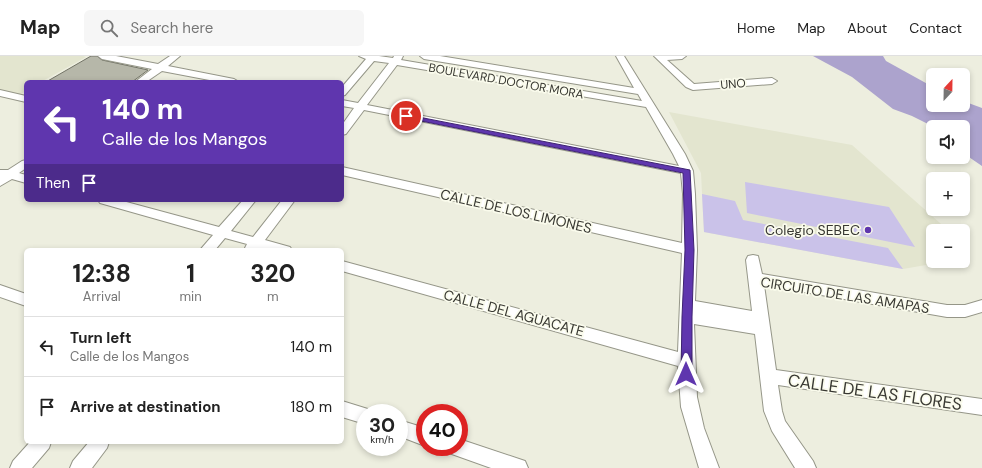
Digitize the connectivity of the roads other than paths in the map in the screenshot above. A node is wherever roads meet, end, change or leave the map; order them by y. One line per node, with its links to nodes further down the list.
1 (102, 56): 9 (street)
2 (176, 56): 9 (street)
3 (369, 56): 8 (street, BOULEVARD DOCTOR MORA); 13 (street)
4 (424, 56): 14 (street, BOULEVARD DOCTOR MORA)
5 (620, 56): 14 (street)
6 (682, 56): 7 (street)
7 (659, 57): 12 (street, UNO)
8 (397, 59): 18 (street, BOULEVARD DOCTOR MORA); 19 (street)
9 (160, 67): 10 (street); 11 (street)
10 (143, 80)
11 (224, 80)
12 (772, 80)
13 (344, 89)
14 (642, 92): 18 (street)
15 (0, 93): 16 (street)
16 (24, 99)
17 (344, 103): 19 (street)
18 (649, 105): 23 (street)
19 (362, 107): 20 (street); 23 (street)
20 (344, 130)
21 (24, 164): 24 (street)
22 (344, 171): 34 (street, CALLE DE LOS LIMONES)
23 (687, 171): 34 (street)
24 (5, 173): 25 (street); 26 (street)
25 (24, 178)
26 (0, 182)
27 (111, 202): 30 (street)
28 (248, 202): 30 (street)
29 (287, 202): 31 (street)
30 (222, 233): 31 (street); 32 (street)
31 (253, 246): 33 (street)
32 (209, 248)
33 (268, 248)
34 (690, 250): 41 (street)
35 (752, 260): 37 (street)
36 (344, 267): 43 (street, CALLE DEL AGUACATE)
37 (755, 278): 40 (street, CIRCUITO DE LAS AMAPAS); 42 (street, CIRCUITO DE LAS AMAPAS)
38 (0, 291): 39 (street)
39 (24, 299)
40 (981, 308)
41 (687, 311): 42 (street); 43 (street)
42 (760, 323): 44 (street, CIRCUITO DE LAS AMAPAS)
43 (686, 361): 54 (street)
44 (768, 376): 45 (street, CALLE DE LAS FLORES); 55 (street, CIRCUITO DE LAS AMAPAS)
45 (982, 407)
46 (344, 410): 47 (street)
47 (356, 413)
48 (40, 444): 51 (street)
49 (98, 444): 52 (street)
50 (468, 451): 53 (street)
51 (20, 468)
52 (80, 468)
53 (518, 468)
54 (709, 468)
55 (806, 468)

